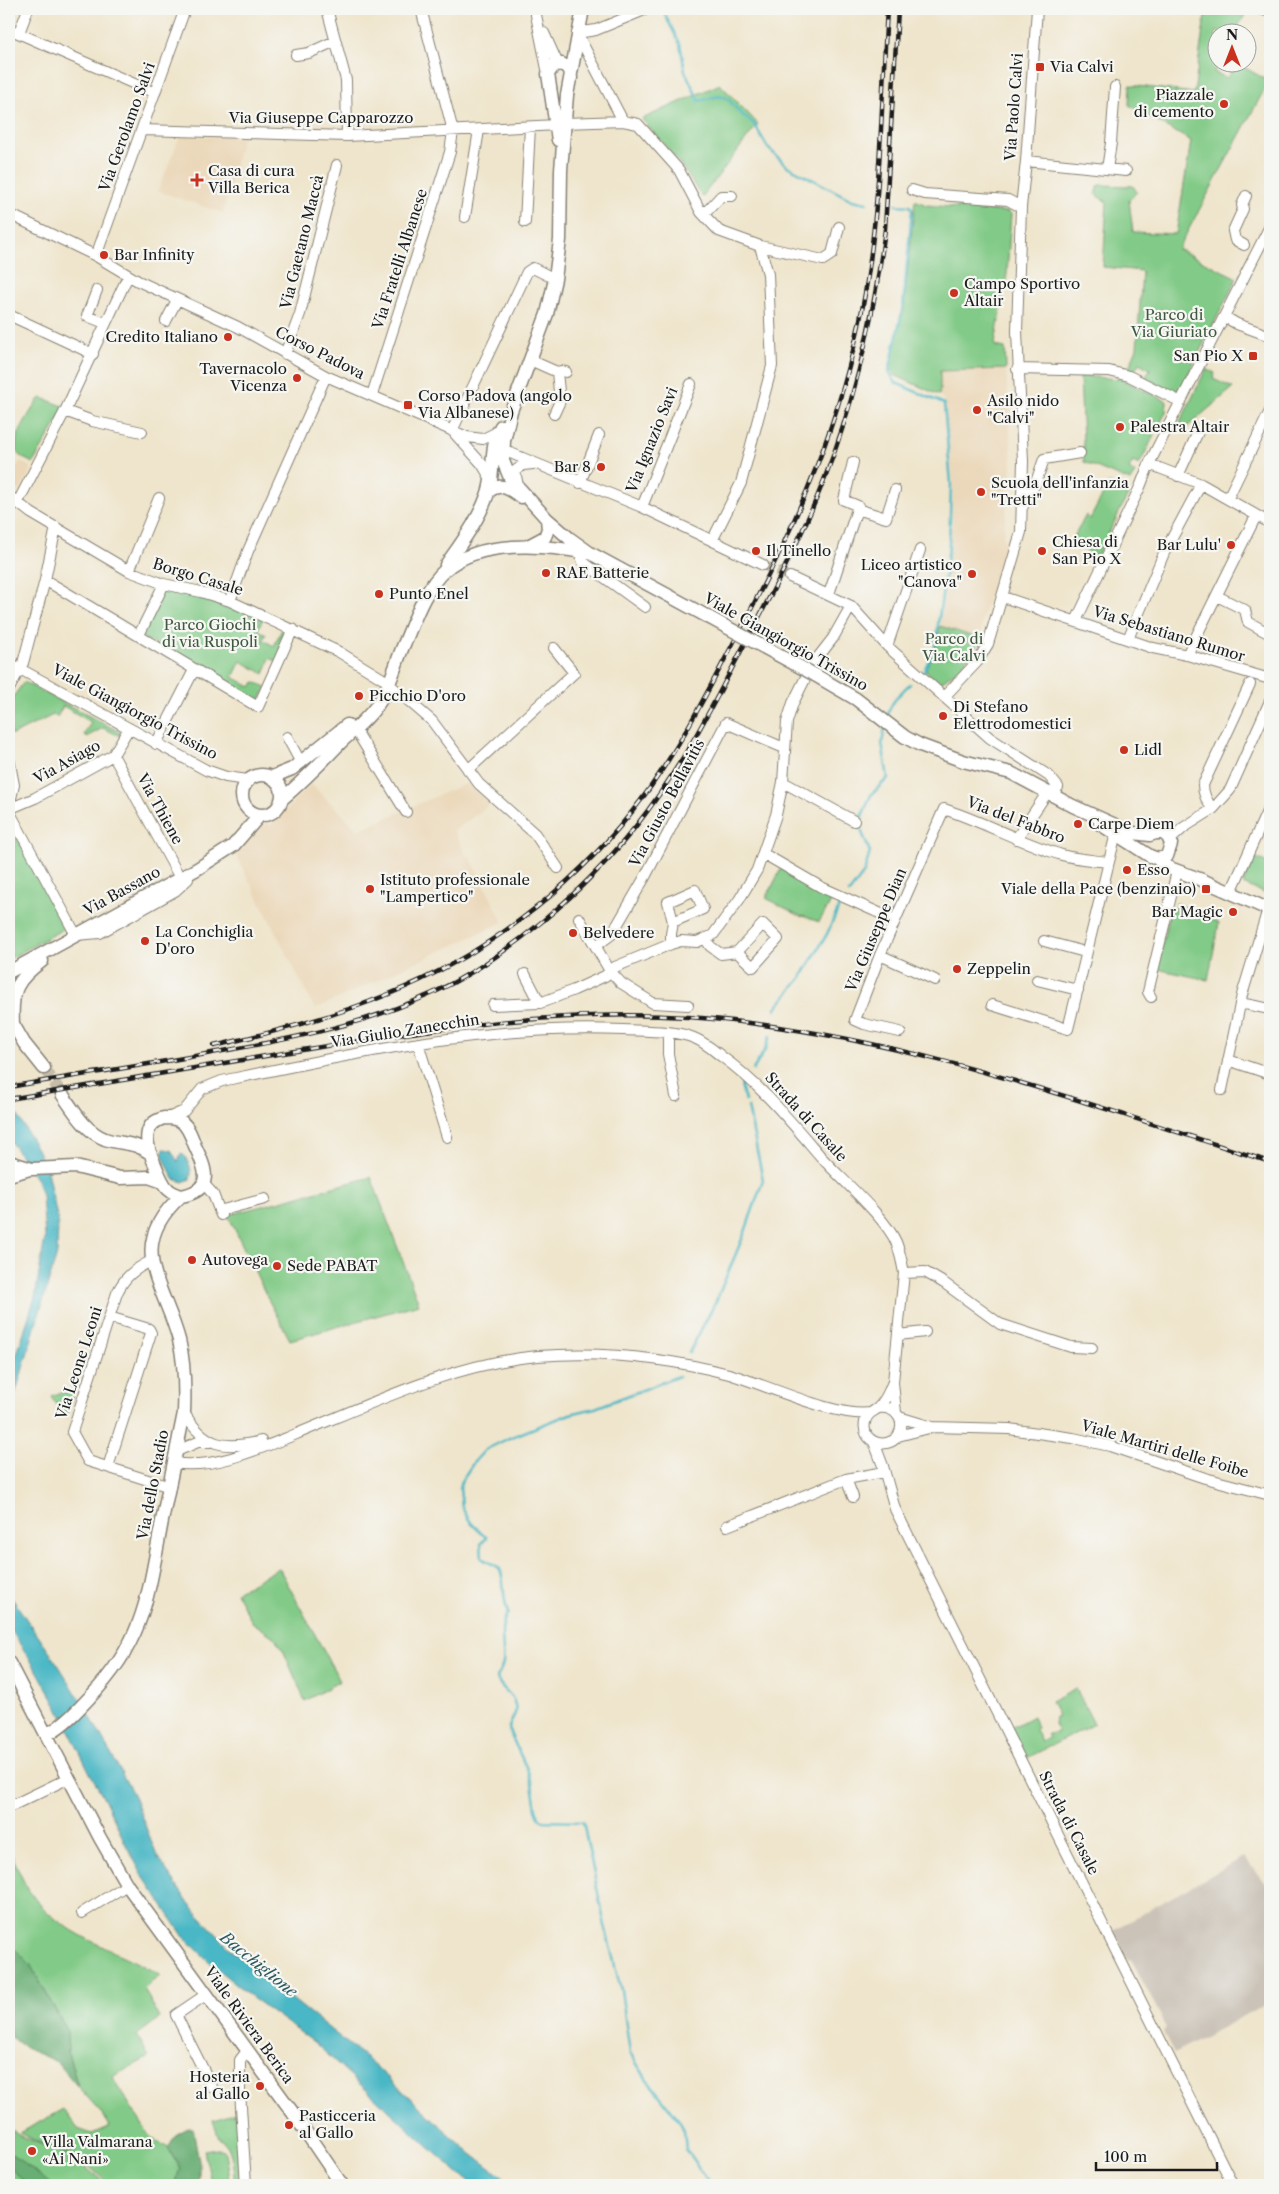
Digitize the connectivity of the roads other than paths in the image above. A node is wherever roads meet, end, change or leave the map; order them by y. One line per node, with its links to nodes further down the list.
1 (28, 9): 12 (street)
2 (185, 9): 20 (street, Via Gerolamo Salvi)
3 (327, 9): 14 (street)
4 (421, 9): 26 (street)
5 (583, 9): 13 (main road)
6 (647, 9): 13 (street)
7 (1037, 9): 28 (street, Via Paolo Calvi)
8 (1262, 9): 10 (street)
9 (535, 12): 16 (street); 17 (street)
10 (1270, 12)
11 (9, 29): 12 (street)
12 (19, 33): 20 (street)
13 (577, 33): 16 (main road); 18 (main road); 21 (street)
14 (335, 41): 15 (street); 27 (street)
15 (296, 55)
16 (560, 64): 17 (main road); 18 (main road)
17 (549, 78): 18 (main road); 22 (main road)
18 (570, 79): 22 (main road)
19 (1115, 87): 30 (street)
20 (155, 93): 24 (street, Via Gerolamo Salvi)
21 (623, 121): 22 (street, Via Giuseppe Capparozzo); 36 (street)
22 (561, 124): 23 (street, Via Giuseppe Capparozzo); 46 (main road)
23 (530, 127): 25 (street, Via Giuseppe Capparozzo); 39 (street)
24 (142, 130): 27 (street, Via Giuseppe Capparozzo); 44 (street, Via Gerolamo Salvi)
25 (479, 130): 26 (street, Via Giuseppe Capparozzo); 38 (street)
26 (453, 131): 27 (street, Via Giuseppe Capparozzo); 60 (street, Via Fratelli Albanese)
27 (347, 136)
28 (1026, 161): 30 (street); 35 (street, Via Paolo Calvi)
29 (337, 165): 55 (street, Via Gaetano Maccà)
30 (1107, 169): 31 (street)
31 (1126, 171)
32 (912, 190): 35 (street)
33 (732, 196): 36 (street)
34 (1246, 196): 42 (street)
35 (1021, 207): 57 (street, Via Paolo Calvi)
36 (701, 212): 43 (street)
37 (9, 214): 44 (street, Corso Padova)
38 (464, 217)
39 (525, 222)
40 (1270, 226): 50 (street)
41 (840, 227): 43 (street)
42 (1244, 245)
43 (760, 246): 94 (street)
44 (96, 256): 45 (street, Corso Padova)
45 (128, 276): 48 (street, Corso Padova); 52 (street)
46 (555, 279): 56 (main road); 66 (street)
47 (97, 290): 52 (street)
48 (176, 300): 51 (street); 55 (street, Corso Padova)
49 (9, 315): 54 (street)
50 (1226, 317): 53 (street); 61 (street)
51 (166, 321)
52 (105, 323): 54 (street)
53 (1270, 336)
54 (93, 354): 62 (street)
55 (285, 354): 58 (street, Corso Padova)
56 (530, 360): 63 (main road); 65 (street)
57 (1018, 369): 61 (street); 88 (street, Via Paolo Calvi)
58 (326, 376): 60 (street, Corso Padova); 108 (street)
59 (691, 384): 86 (street, Via Ignazio Savi)
60 (372, 395): 66 (street, Corso Padova)
61 (1181, 402): 74 (street)
62 (65, 411): 67 (street); 84 (street)
63 (510, 411): 70 (main road); 70 (main road)
64 (1270, 411): 83 (street)
65 (554, 414)
66 (452, 431): 70 (street, Corso Padova); 78 (street, Corso Padova)
67 (142, 432)
68 (1198, 432): 75 (street)
69 (599, 435): 76 (street)
70 (498, 442): 73 (street); 78 (main road); 79 (main road, Viale Giangiorgio Trissino)
71 (1080, 453): 88 (street, Via Paolo Calvi)
72 (853, 462): 87 (street)
73 (534, 464): 76 (street); 79 (street)
74 (1149, 464): 75 (street); 111 (street)
75 (1178, 476): 77 (street)
76 (580, 483): 86 (street)
77 (1201, 484): 83 (street); 115 (street)
78 (490, 485): 85 (main road); 93 (main road)
79 (518, 486): 85 (main road, Viale Giangiorgio Trissino)
80 (895, 490): 87 (street)
81 (9, 496): 84 (street, Borgo Casale)
82 (160, 498): 100 (street)
83 (1228, 498): 89 (street)
84 (18, 502): 92 (street, Borgo Casale)
85 (536, 507): 90 (main road, Viale Giangiorgio Trissino)
86 (642, 507): 94 (street)
87 (856, 509): 105 (street)
88 (1021, 510): 107 (street, Via Paolo Calvi)
89 (1256, 516): 91 (street); 106 (street)
90 (546, 519): 95 (main road, Viale Giangiorgio Trissino); 97 (main road, Viale Giangiorgio Trissino)
91 (1270, 523)
92 (56, 528): 100 (street, Borgo Casale); 102 (street)
93 (463, 540): 98 (main road); 103 (main road)
94 (721, 544): 99 (street)
95 (525, 547): 97 (main road, Viale Giangiorgio Trissino); 98 (main road, Viale Giangiorgio Trissino)
96 (920, 550): 116 (street)
97 (584, 552): 110 (street); 141 (main road, Viale Giangiorgio Trissino, bridge)
98 (474, 553): 103 (main road, Viale Giangiorgio Trissino)
99 (763, 565)
100 (129, 571): 104 (street, Borgo Casale)
101 (790, 578): 105 (street)
102 (45, 580): 114 (street); 120 (street)
103 (436, 580): 123 (main road, Viale Giangiorgio Trissino)
104 (164, 584): 108 (street, Borgo Casale); 114 (street)
105 (824, 592): 109 (street)
106 (1217, 596): 113 (street); 118 (street)
107 (1003, 597): 111 (street, Via Sebastiano Rumor); 126 (street, Via Paolo Calvi)
108 (230, 601): 112 (street, Borgo Casale)
109 (851, 606): 116 (street); 132 (street)
110 (645, 607)
111 (1076, 621): 115 (street, Via Sebastiano Rumor)
112 (293, 629): 121 (street); 123 (street, Borgo Casale)
113 (1270, 634)
114 (138, 635): 121 (street)
115 (1128, 639): 118 (street, Via Sebastiano Rumor)
116 (887, 646): 126 (street)
117 (554, 648): 137 (street)
118 (1187, 655): 122 (street, Via Sebastiano Rumor)
119 (9, 663): 120 (street, Viale Giangiorgio Trissino)
120 (21, 669): 125 (street); 128 (street, Viale Giangiorgio Trissino)
121 (194, 670): 131 (street)
122 (1270, 679)
123 (386, 682): 129 (main road, Viale Giangiorgio Trissino); 135 (main road, Viale Giangiorgio Trissino); 137 (street, Borgo Casale)
124 (1250, 684): 150 (street)
125 (9, 689)
126 (944, 697): 136 (street)
127 (1270, 701): 150 (street)
128 (129, 728): 131 (street, Viale Giangiorgio Trissino); 133 (street, Via Asiago)
129 (355, 729): 144 (main road, Viale Giangiorgio Trissino); 151 (street)
130 (287, 737): 135 (street)
131 (156, 744): 139 (street, Viale Giangiorgio Trissino)
132 (784, 748): 140 (street); 176 (street, Via Giusto Bellavitis)
133 (113, 755): 145 (street, Via Asiago); 165 (street, Via Thiene)
134 (9, 759): 142 (street)
135 (301, 763): 138 (main road, Viale Giangiorgio Trissino)
136 (1035, 767): 141 (street); 143 (street)
137 (468, 770): 163 (street, Borgo Casale)
138 (272, 777): 139 (main road, Viale Giangiorgio Trissino); 144 (main road)
139 (248, 780): 148 (main road)
140 (783, 782): 153 (street); 159 (street)
141 (1032, 784): 143 (main road, Viale Giangiorgio Trissino)
142 (11, 785): 145 (street); 147 (street)
143 (1047, 793): 154 (main road, Viale Giangiorgio Trissino); 157 (street)
144 (281, 800): 152 (main road, Viale Giangiorgio Trissino)
145 (26, 802): 147 (street, Via Asiago)
146 (1269, 807): 167 (street)
147 (9, 809): 172 (street)
148 (248, 809): 152 (main road); 155 (main road)
149 (944, 809): 157 (street, Via del Fabbro); 170 (street, Via Giuseppe Dian)
150 (1212, 809): 158 (street)
151 (406, 812)
152 (260, 815): 155 (main road, Viale Giangiorgio Trissino)
153 (854, 820)
154 (1116, 830): 156 (main road); 160 (main road); 161 (street)
155 (246, 831): 162 (main road, Via Bassano)
156 (1150, 835): 158 (main road); 160 (main road)
157 (1016, 839): 161 (street, Via del Fabbro)
158 (1170, 846): 160 (main road); 166 (main road)
159 (764, 854): 170 (street); 173 (street)
160 (1152, 856): 164 (main road)
161 (1107, 862): 179 (street)
162 (197, 868): 165 (main road, Via Bassano); 172 (street)
163 (558, 868)
164 (1177, 871): 166 (main road); 187 (street)
165 (180, 878): 172 (main road, Via Bassano)
166 (1199, 878): 167 (main road)
167 (1231, 892): 168 (main road)
168 (1269, 909): 189 (street)
169 (579, 918): 176 (street)
170 (895, 920): 180 (street, Via Giuseppe Dian)
171 (674, 922): 175 (street)
172 (76, 935): 177 (main road, Via Bassano)
173 (706, 939): 175 (street); 178 (street)
174 (1044, 941): 179 (street)
175 (671, 944): 181 (street)
176 (596, 946): 181 (street)
177 (53, 948): 182 (main road, Via Bassano); 194 (main road)
178 (737, 952)
179 (1085, 952): 186 (street)
180 (880, 956): 184 (street); 196 (street, Via Giuseppe Dian)
181 (610, 971): 188 (street); 191 (street)
182 (9, 972)
183 (525, 974): 188 (street)
184 (935, 980)
185 (1037, 980): 186 (street)
186 (1078, 990): 192 (street)
187 (1151, 997)
188 (540, 1002): 190 (street)
189 (1240, 1003): 193 (street); 199 (street)
190 (494, 1005)
191 (688, 1005)
192 (992, 1005)
193 (1270, 1009)
194 (10, 1024): 200 (main road)
195 (645, 1031): 197 (street, Strada di Casale); 198 (street, Via Giulio Zanecchin)
196 (900, 1032)
197 (668, 1033): 204 (street); 222 (street, Strada di Casale)
198 (418, 1043): 205 (street, Via Giulio Zanecchin); 209 (street)
199 (1228, 1060): 201 (street); 202 (street)
200 (44, 1068)
201 (1270, 1074)
202 (1222, 1090)
203 (62, 1094): 210 (main road)
204 (676, 1096)
205 (184, 1111): 206 (street, Via Giulio Zanecchin); 207 (street)
206 (168, 1118): 207 (main road); 208 (main road)
207 (187, 1127): 216 (main road)
208 (147, 1134): 210 (main road); 211 (main road)
209 (447, 1138)
210 (131, 1143): 211 (main road)
211 (151, 1156): 215 (main road); 217 (main road)
212 (9, 1162): 213 (main road)
213 (26, 1169): 214 (main road); 215 (main road)
214 (9, 1175)
215 (138, 1177): 217 (main road)
216 (204, 1184): 218 (main road); 219 (street)
217 (165, 1185): 218 (main road); 220 (main road, Via dello Stadio)
218 (181, 1196): 220 (main road, Via dello Stadio)
219 (265, 1199)
220 (164, 1213): 221 (main road, Via dello Stadio)
221 (151, 1261): 223 (street, Via Leone Leoni); 230 (main road, Via dello Stadio)
222 (904, 1273): 225 (street, Strada di Casale); 226 (street)
223 (109, 1317): 239 (street, Via Leone Leoni); 239 (street)
224 (925, 1332): 225 (street)
225 (898, 1335): 227 (street, Strada di Casale)
226 (1092, 1348)
227 (892, 1382): 228 (street, Strada di Casale); 231 (street, Strada di Casale)
228 (874, 1410): 229 (street); 231 (street); 233 (street)
229 (843, 1412): 233 (street); 234 (street)
230 (184, 1413): 236 (street); 238 (main road, Via dello Stadio)
231 (898, 1415): 232 (street, Viale Martiri delle Foibe); 235 (street)
232 (932, 1427): 235 (street, Viale Martiri delle Foibe); 243 (street, Viale Martiri delle Foibe)
233 (865, 1430): 237 (street)
234 (294, 1435): 236 (street); 238 (street)
235 (896, 1439): 237 (street); 240 (street)
236 (212, 1442): 238 (street)
237 (874, 1442): 240 (street, Strada di Casale)
238 (175, 1457): 242 (main road, Via dello Stadio)
239 (108, 1468): 242 (street, Via Leone Leoni)
240 (884, 1469): 241 (street); 257 (street, Strada di Casale)
241 (846, 1478): 244 (street); 245 (street)
242 (170, 1487): 247 (main road, Via dello Stadio)
243 (1270, 1495)
244 (853, 1497)
245 (726, 1526)
246 (9, 1663): 247 (main road, Viale Riviera Berica)
247 (48, 1734): 248 (main road, Viale Riviera Berica)
248 (70, 1778): 249 (street); 250 (main road, Viale Riviera Berica)
249 (9, 1807)
250 (127, 1885): 251 (street); 252 (main road, Viale Riviera Berica)
251 (82, 1913)
252 (207, 1994): 253 (main road, Viale Riviera Berica); 254 (street)
253 (247, 2051): 255 (street); 256 (main road, Viale Riviera Berica)
254 (212, 2087)
255 (246, 2185)
256 (342, 2185)
257 (1233, 2185)

